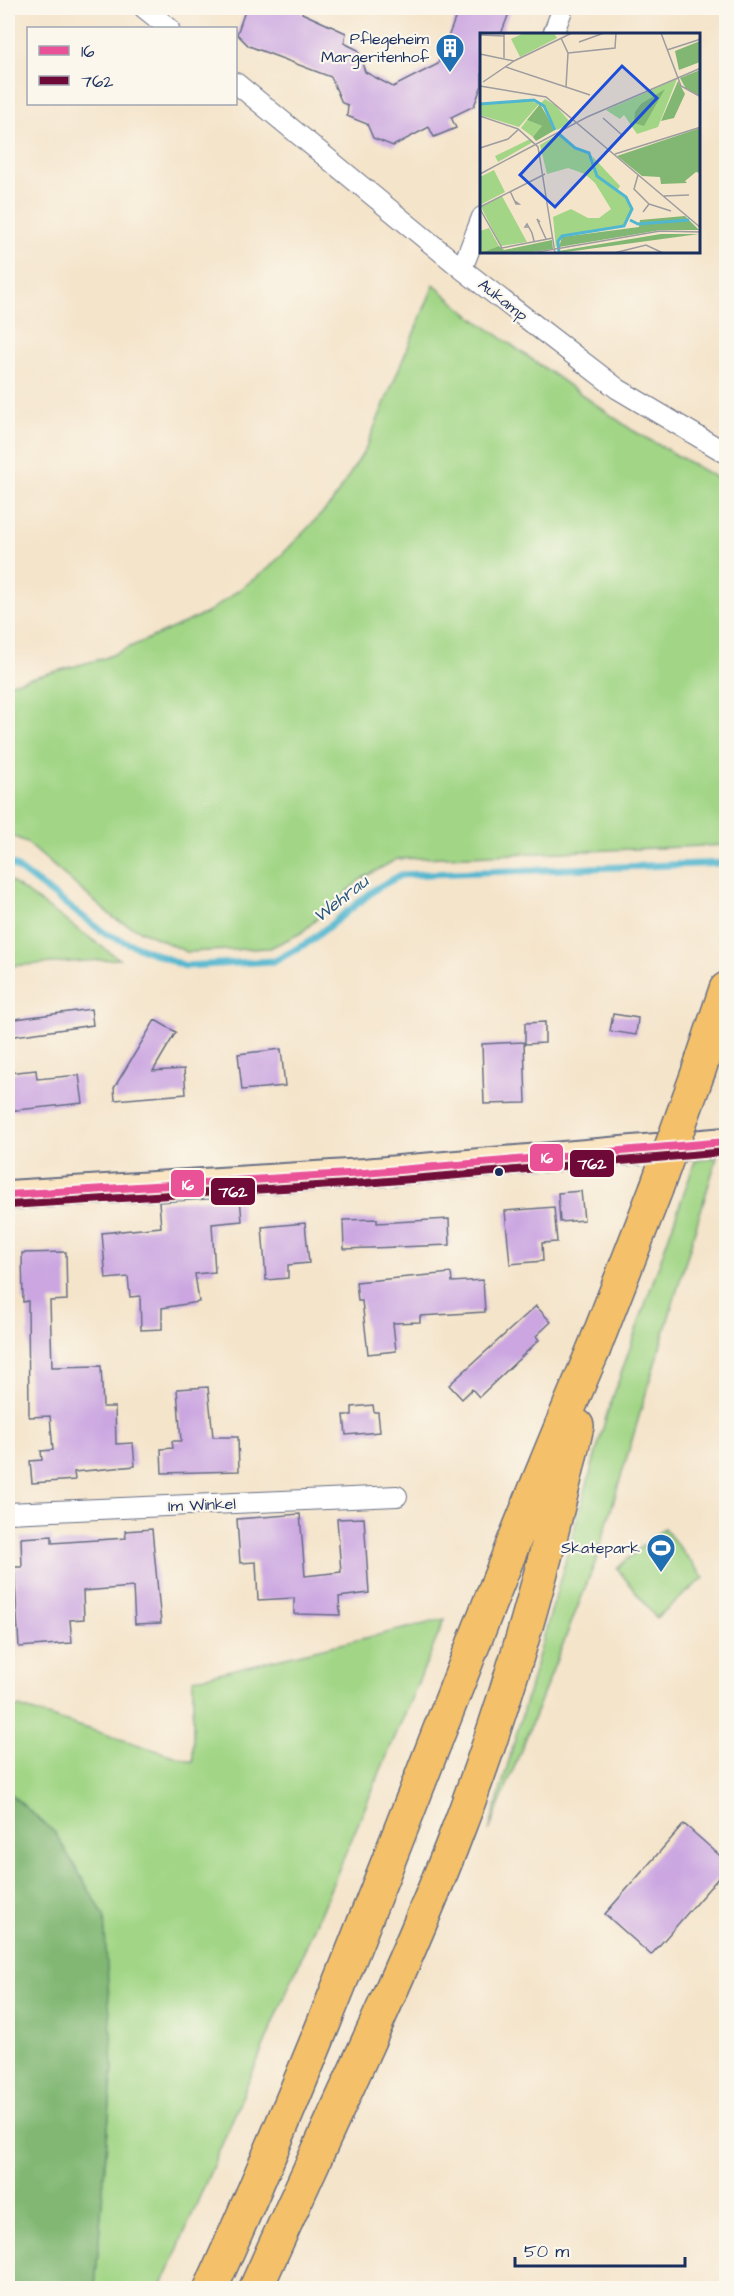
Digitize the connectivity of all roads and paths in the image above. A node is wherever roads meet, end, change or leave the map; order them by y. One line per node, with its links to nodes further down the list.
1 (144, 8): 3 (street)
2 (563, 8): 4 (street)
3 (168, 27)
4 (553, 33)
5 (237, 84): 7 (street, Aukamp)
6 (480, 223): 7 (street)
7 (462, 269): 8 (street, Aukamp)
8 (726, 453)
9 (726, 989): 12 (highway, bridge)
10 (726, 1142): 11 (main road)
11 (8, 1195)
12 (593, 1351): 15 (highway); 16 (highway)
13 (397, 1496): 14 (street, Im Winkel)
14 (8, 1513)
15 (211, 2289)
16 (256, 2289)

